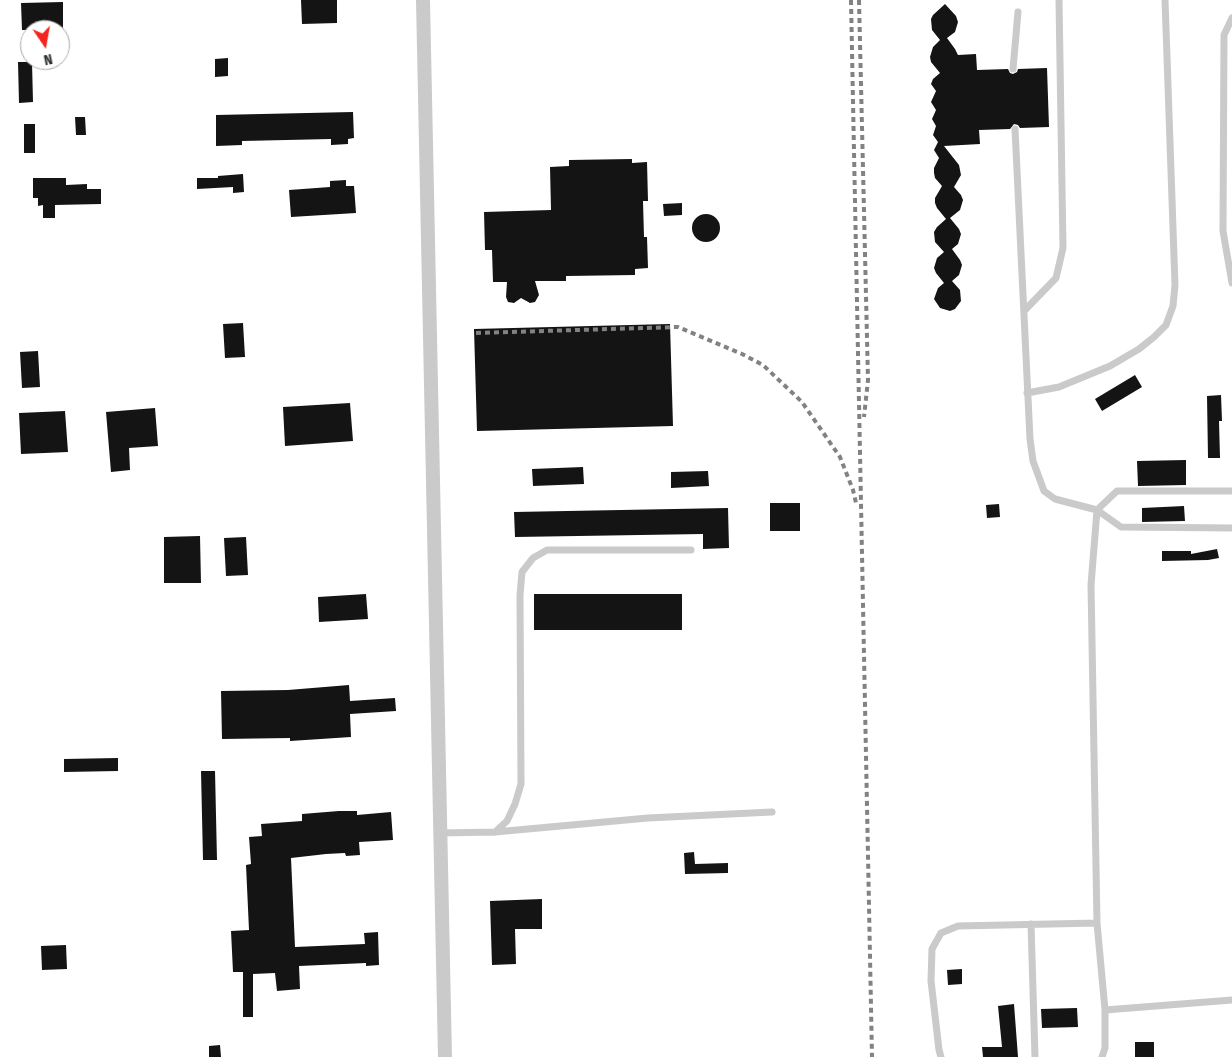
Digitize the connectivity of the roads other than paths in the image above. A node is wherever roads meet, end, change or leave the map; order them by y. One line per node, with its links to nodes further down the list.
1 (422, 0): 17 (street)
2 (1059, 0): 9 (lane)
3 (1165, 0): 10 (lane)
4 (1018, 12): 6 (lane)
5 (1232, 18): 8 (lane)
6 (1013, 69)
7 (1014, 129): 9 (lane)
8 (1232, 283)
9 (1024, 311): 10 (lane)
10 (1027, 393): 12 (lane)
11 (1232, 491): 12 (lane)
12 (1097, 510): 13 (lane); 18 (lane)
13 (1232, 528)
14 (690, 550): 16 (lane)
15 (772, 812): 16 (lane)
16 (495, 832): 17 (lane)
17 (440, 833): 22 (street)
18 (1097, 923): 19 (lane); 21 (lane)
19 (1031, 924): 23 (lane); 24 (lane)
20 (1232, 1000): 21 (lane)
21 (1105, 1010): 25 (lane)
22 (446, 1057)
23 (941, 1057)
24 (1035, 1057)
25 (1102, 1057)

